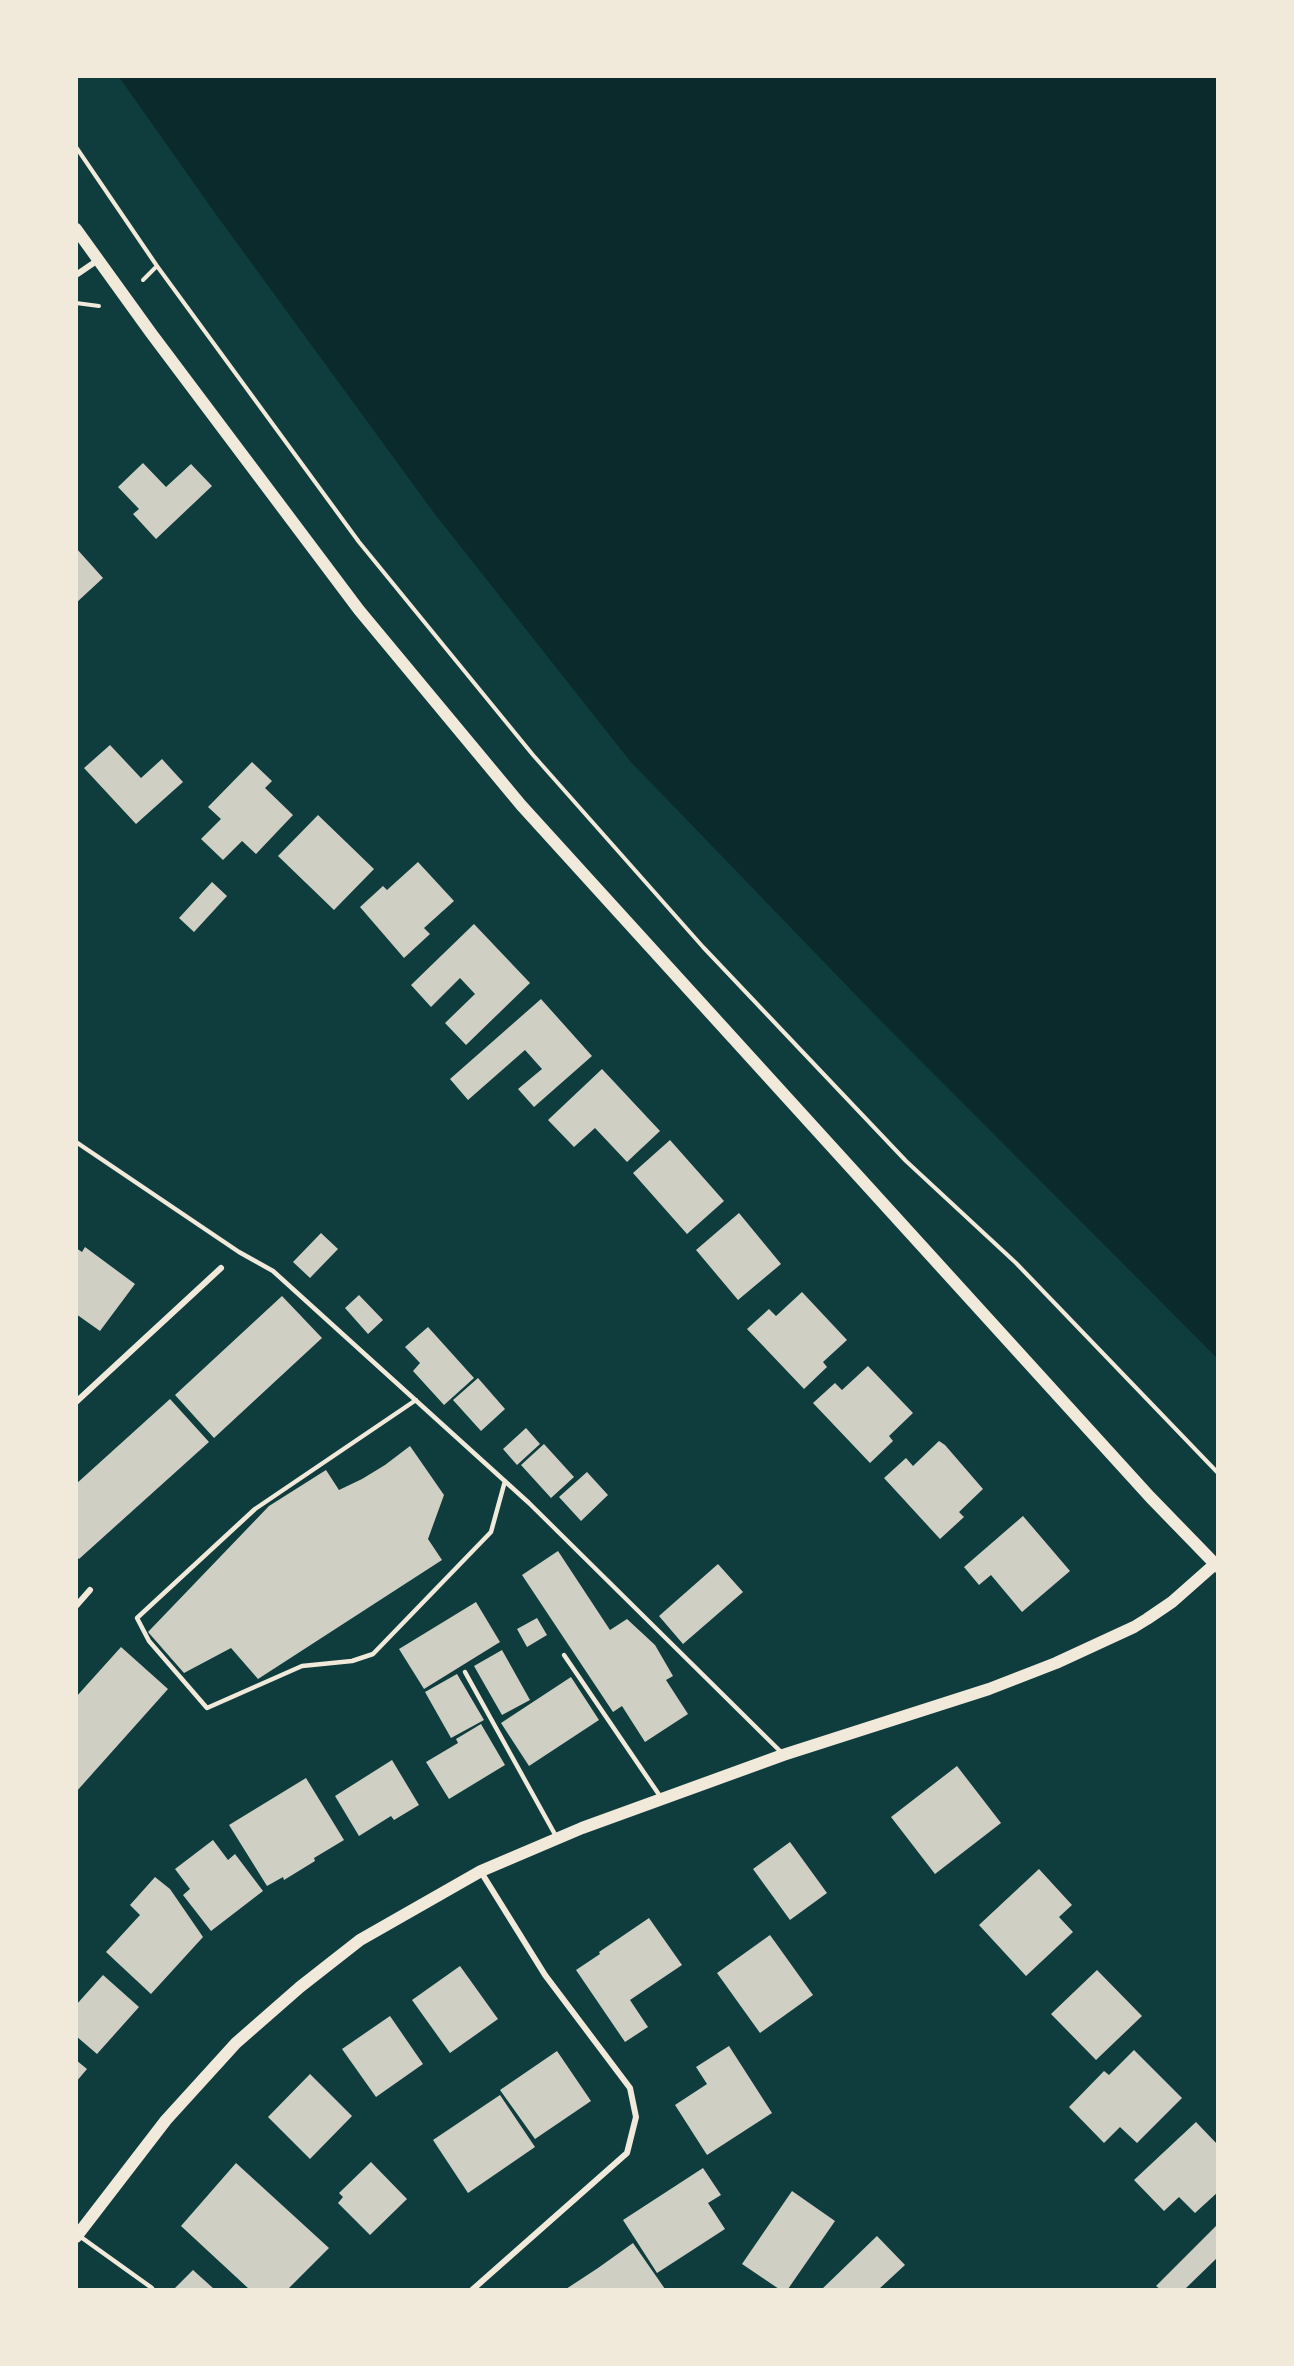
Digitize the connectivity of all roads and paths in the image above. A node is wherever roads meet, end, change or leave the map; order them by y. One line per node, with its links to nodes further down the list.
1 (76, 147): 9 (path)
2 (76, 229): 3 (main road)
3 (98, 260): 4 (street); 11 (main road)
4 (76, 275)
5 (76, 1142): 7 (lane)
6 (221, 1268): 8 (street)
7 (416, 1400): 10 (lane); 10 (lane)
8 (76, 1402)
9 (1218, 1473)
10 (505, 1481): 16 (lane)
11 (1216, 1566): 16 (main road)
12 (90, 1590): 13 (street)
13 (76, 1606)
14 (564, 1655): 17 (lane)
15 (465, 1672): 18 (lane)
16 (783, 1755): 17 (main road)
17 (663, 1799): 18 (main road)
18 (557, 1839): 19 (main road)
19 (481, 1871): 20 (main road); 22 (street)
20 (77, 2236): 21 (lane)
21 (152, 2288)
22 (472, 2289)

